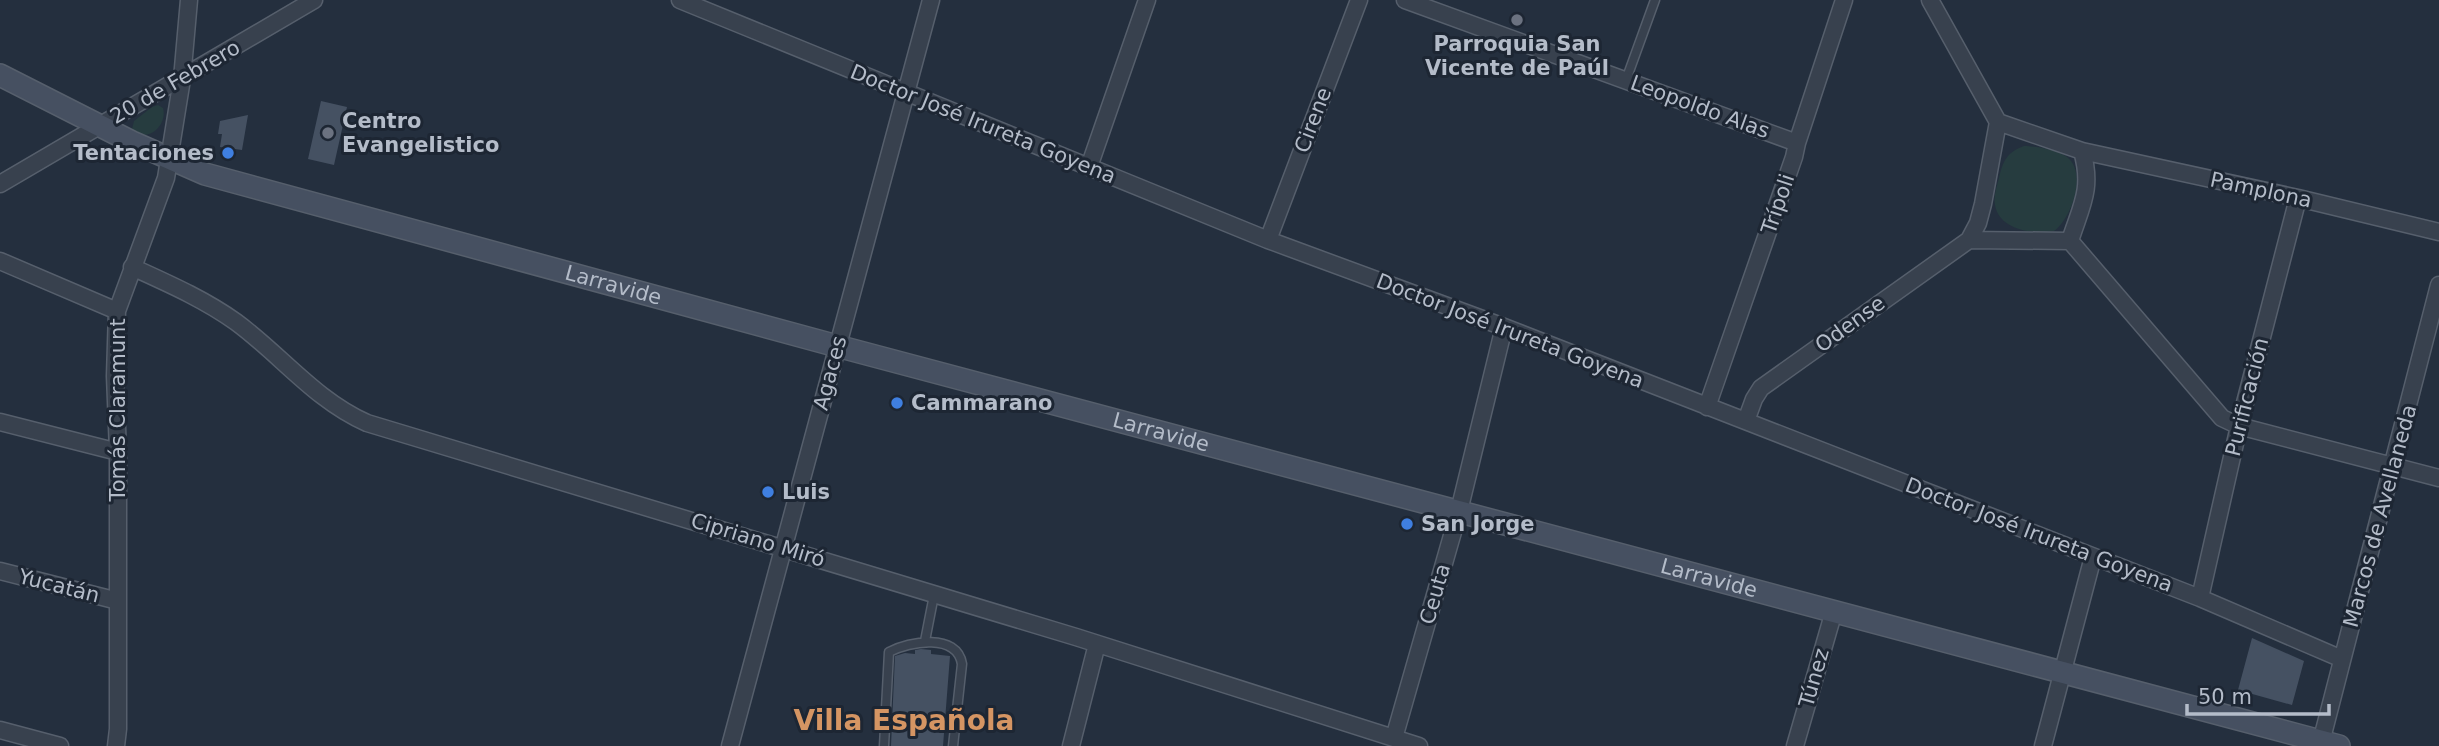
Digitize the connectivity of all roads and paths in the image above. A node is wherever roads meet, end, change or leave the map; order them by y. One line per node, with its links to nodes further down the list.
1 (189, 0): 12 (street, Tomás Claramunt)
2 (314, 0): 12 (street, 20 de Febrero)
3 (680, 0): 14 (street, Doctor José Irureta Goyena)
4 (931, 0): 14 (street, Agaces)
5 (1147, 0): 20 (street)
6 (1359, 0): 24 (street, Cirene)
7 (1405, 0): 13 (street, Leopoldo Alas)
8 (1655, 0): 13 (lane)
9 (1844, 0): 17 (street, Trípoli)
10 (1930, 0): 15 (street)
11 (0, 75): 16 (street, Larravide)
12 (182, 79): 16 (street, 20 de Febrero); 19 (street, Tomás Claramunt)
13 (1626, 80): 17 (street, Leopoldo Alas)
14 (905, 93): 20 (street, Doctor José Irureta Goyena); 32 (street, Agaces)
15 (1998, 122): 18 (street, Pamplona); 25 (street)
16 (100, 125): 19 (street, Larravide); 21 (street, 20 de Febrero)
17 (1797, 143): 33 (street, Trípoli)
18 (2082, 151): 22 (street, Pamplona); 26 (street)
19 (169, 160): 28 (street, Tomás Claramunt); 32 (street, Larravide)
20 (1089, 167): 24 (street, Doctor José Irureta Goyena)
21 (0, 184)
22 (2298, 198): 23 (street, Pamplona); 36 (street, Purificación)
23 (2439, 232)
24 (1268, 240): 31 (street, Doctor José Irureta Goyena)
25 (1969, 240): 26 (street); 34 (street, Odense)
26 (2070, 241): 36 (street)
27 (0, 261): 30 (street)
28 (132, 267): 30 (street, Tomás Claramunt); 41 (street, Cipriano Miró)
29 (2439, 285): 38 (street, Marcos de Avellaneda)
30 (117, 311): 37 (street, Tomás Claramunt)
31 (1504, 327): 33 (street, Doctor José Irureta Goyena); 40 (street, Ceuta)
32 (837, 346): 40 (street, Larravide); 41 (street, Agaces)
33 (1707, 407): 34 (street, Doctor José Irureta Goyena)
34 (1745, 421): 42 (street, Doctor José Irureta Goyena)
35 (0, 422): 37 (street)
36 (2239, 426): 38 (street); 45 (street, Purificación)
37 (118, 452): 46 (street, Tomás Claramunt)
38 (2393, 467): 39 (street); 50 (street, Marcos de Avellaneda)
39 (2439, 478)
40 (1459, 511): 47 (street, Larravide); 53 (street, Ceuta)
41 (783, 548): 44 (street, Cipriano Miró); 57 (street, Agaces)
42 (2093, 557): 45 (street, Doctor José Irureta Goyena); 51 (street)
43 (0, 571): 46 (street, Yucatán)
44 (934, 595): 48 (lane); 49 (street, Cipriano Miró)
45 (2200, 597): 50 (street, Doctor José Irureta Goyena)
46 (118, 601): 56 (street, Tomás Claramunt)
47 (1834, 611): 51 (street, Larravide); 62 (street, Túnez)
48 (925, 641): 58 (lane); 59 (lane)
49 (1097, 644): 53 (street, Cipriano Miró); 60 (street)
50 (2342, 659): 54 (street, Marcos de Avellaneda)
51 (2061, 674): 54 (street, Larravide); 63 (street)
52 (0, 730): 55 (street)
53 (1394, 738): 61 (street, Cipriano Miró)
54 (2327, 744)
55 (60, 746)
56 (116, 746)
57 (730, 746)
58 (884, 746)
59 (953, 746)
60 (1071, 746)
61 (1419, 746)
62 (1795, 746)
63 (2043, 746)

